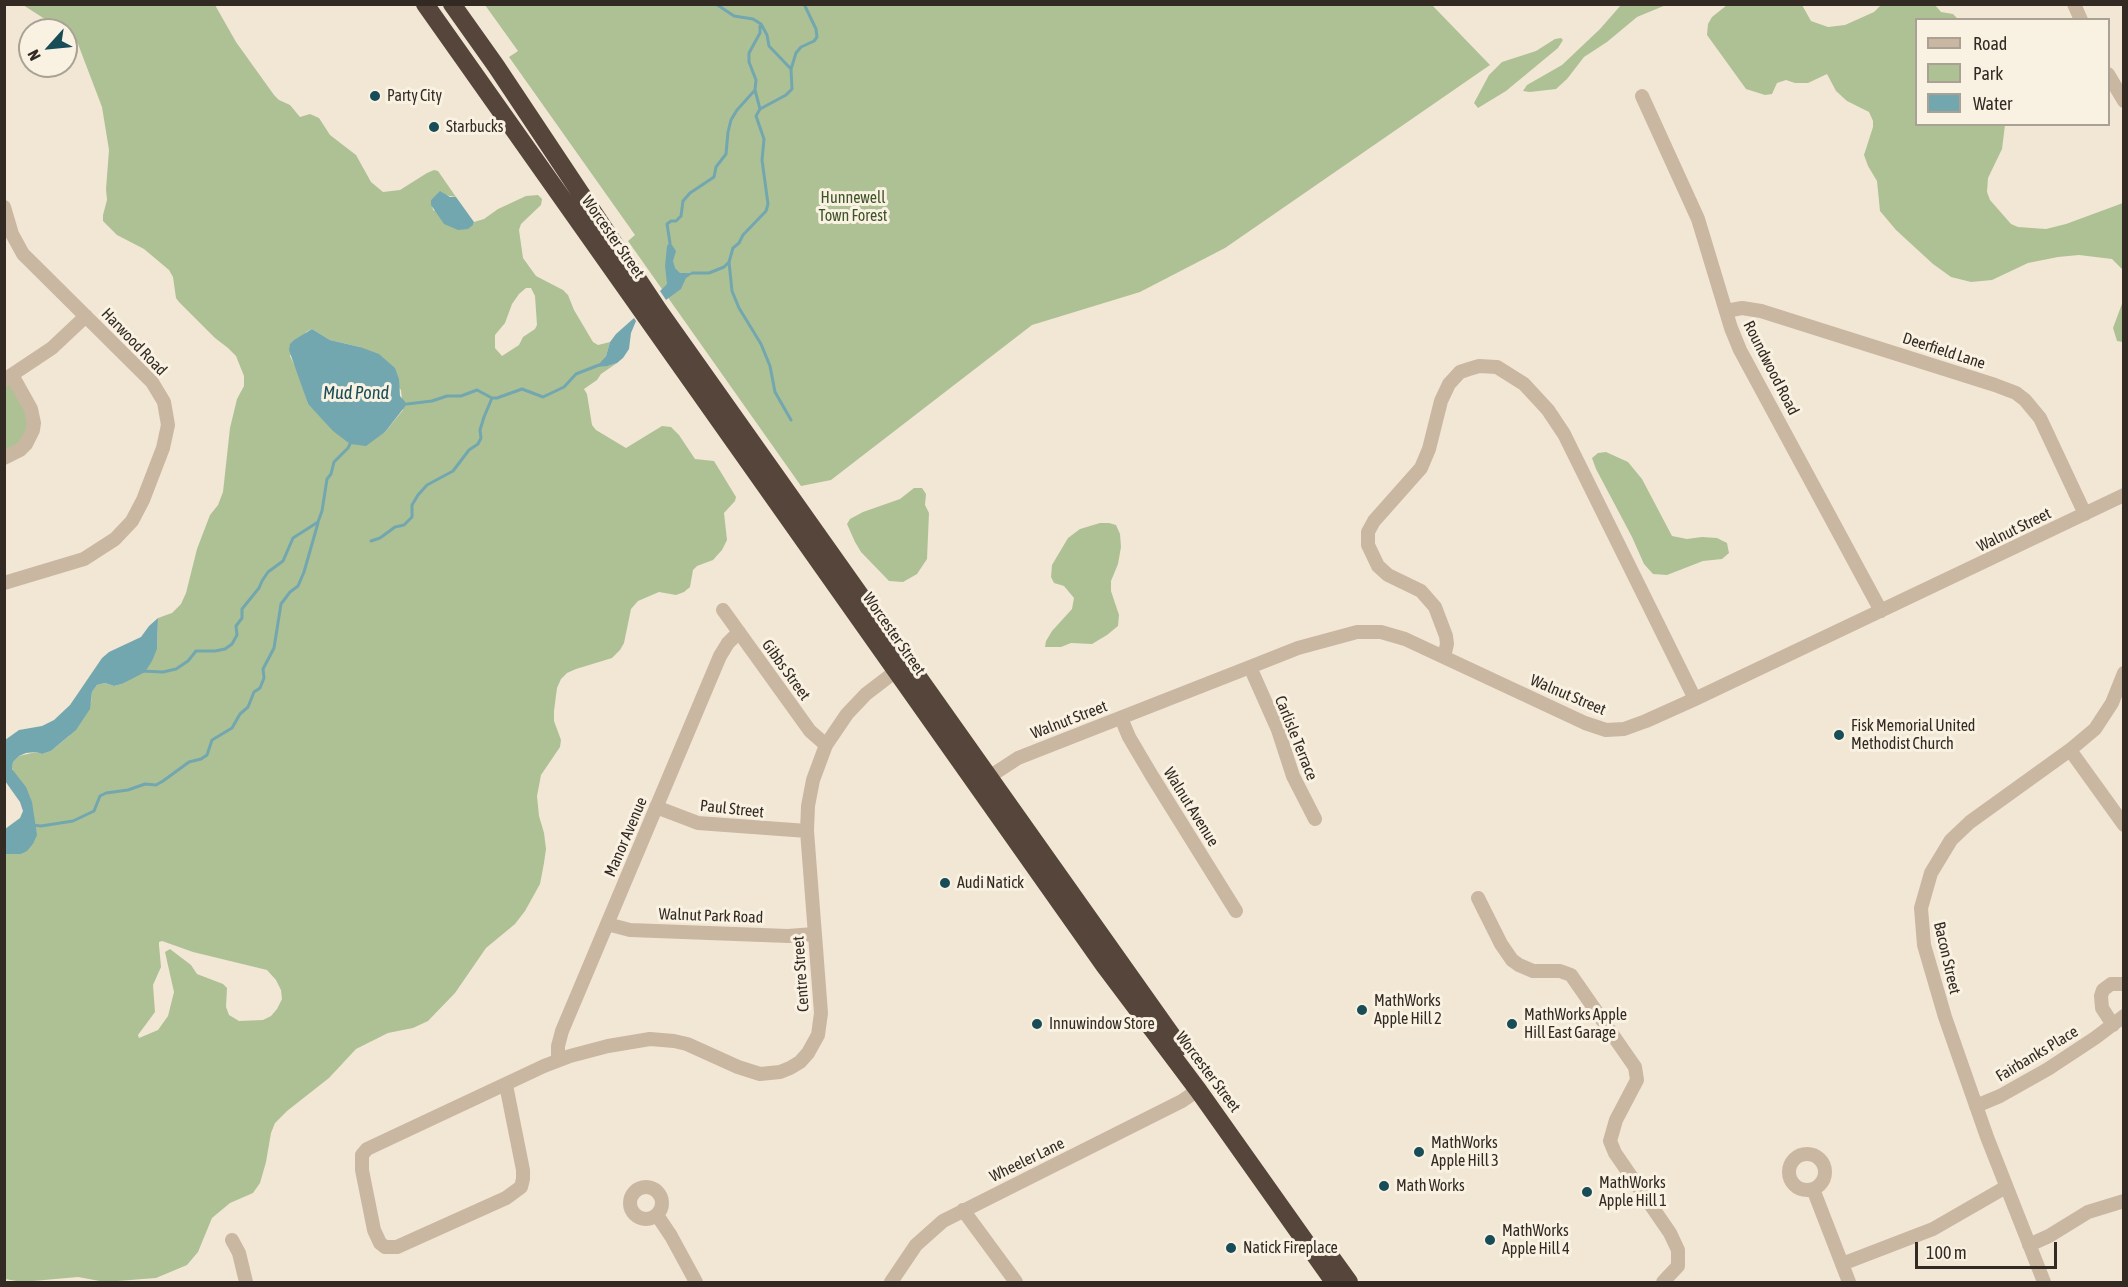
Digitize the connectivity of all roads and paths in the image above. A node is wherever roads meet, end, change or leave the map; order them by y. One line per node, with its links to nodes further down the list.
1 (425, 4): 22 (highway, Worcester Street)
2 (452, 4): 28 (highway, Worcester Street)
3 (2074, 4): 4 (street)
4 (2080, 18)
5 (2110, 76): 7 (street)
6 (1642, 96): 10 (street, Roundwood Road)
7 (2124, 101)
8 (4, 207): 9 (street, Harwood Road)
9 (11, 247): 11 (street, Harwood Road)
10 (1726, 311): 15 (street, Deerfield Lane); 18 (street, Roundwood Road)
11 (86, 316): 12 (street); 16 (street, Harwood Road)
12 (8, 378): 13 (street)
13 (4, 458)
14 (2124, 495): 15 (street, Walnut Street)
15 (2085, 514): 18 (street, Walnut Street)
16 (4, 583)
17 (723, 610): 19 (street, Gibbs Street)
18 (1881, 611): 24 (street, Walnut Street)
19 (739, 632): 26 (street, Gibbs Street); 29 (street, Manor Avenue)
20 (1444, 657): 21 (street, Walnut Street); 24 (street, Walnut Street); 24 (street)
21 (1250, 667): 25 (street, Walnut Street); 30 (street, Carlisle Terrace)
22 (896, 671): 26 (street, Centre Street); 41 (highway, Worcester Street)
23 (2124, 673): 27 (street, Bacon Street)
24 (1695, 699)
25 (1121, 718): 28 (street, Walnut Street); 34 (street, Walnut Avenue)
26 (826, 745): 32 (street, Centre Street)
27 (2070, 750): 31 (street); 42 (street, Bacon Street)
28 (989, 777): 56 (highway, Worcester Street)
29 (656, 807): 32 (street, Paul Street); 35 (street, Manor Avenue)
30 (1316, 819)
31 (2123, 822)
32 (807, 831): 36 (street, Centre Street)
33 (1478, 898): 57 (street)
34 (1236, 911)
35 (607, 924): 36 (street, Walnut Park Road); 39 (street, Manor Avenue)
36 (814, 934): 39 (street, Centre Street)
37 (2124, 984): 38 (street, Fairbanks Place)
38 (2118, 1020): 42 (street, Fairbanks Place)
39 (558, 1060): 40 (street, Centre Street)
40 (506, 1085): 40 (street, Centre Street)
41 (1198, 1090): 46 (street, Wheeler Lane); 55 (highway, Worcester Street)
42 (1976, 1106): 43 (street, Bacon Street)
43 (2006, 1187): 49 (street, Bacon Street); 50 (street)
44 (1813, 1189): 50 (street)
45 (2124, 1201): 49 (street)
46 (963, 1210): 53 (street, Wheeler Lane); 54 (street)
47 (657, 1215): 52 (street)
48 (232, 1240): 51 (street)
49 (2029, 1245): 59 (street, Bacon Street)
50 (1842, 1264): 58 (street)
51 (246, 1282)
52 (696, 1282)
53 (891, 1282)
54 (1016, 1282)
55 (1334, 1282)
56 (1349, 1282)
57 (1663, 1282)
58 (1849, 1282)
59 (2044, 1282)

